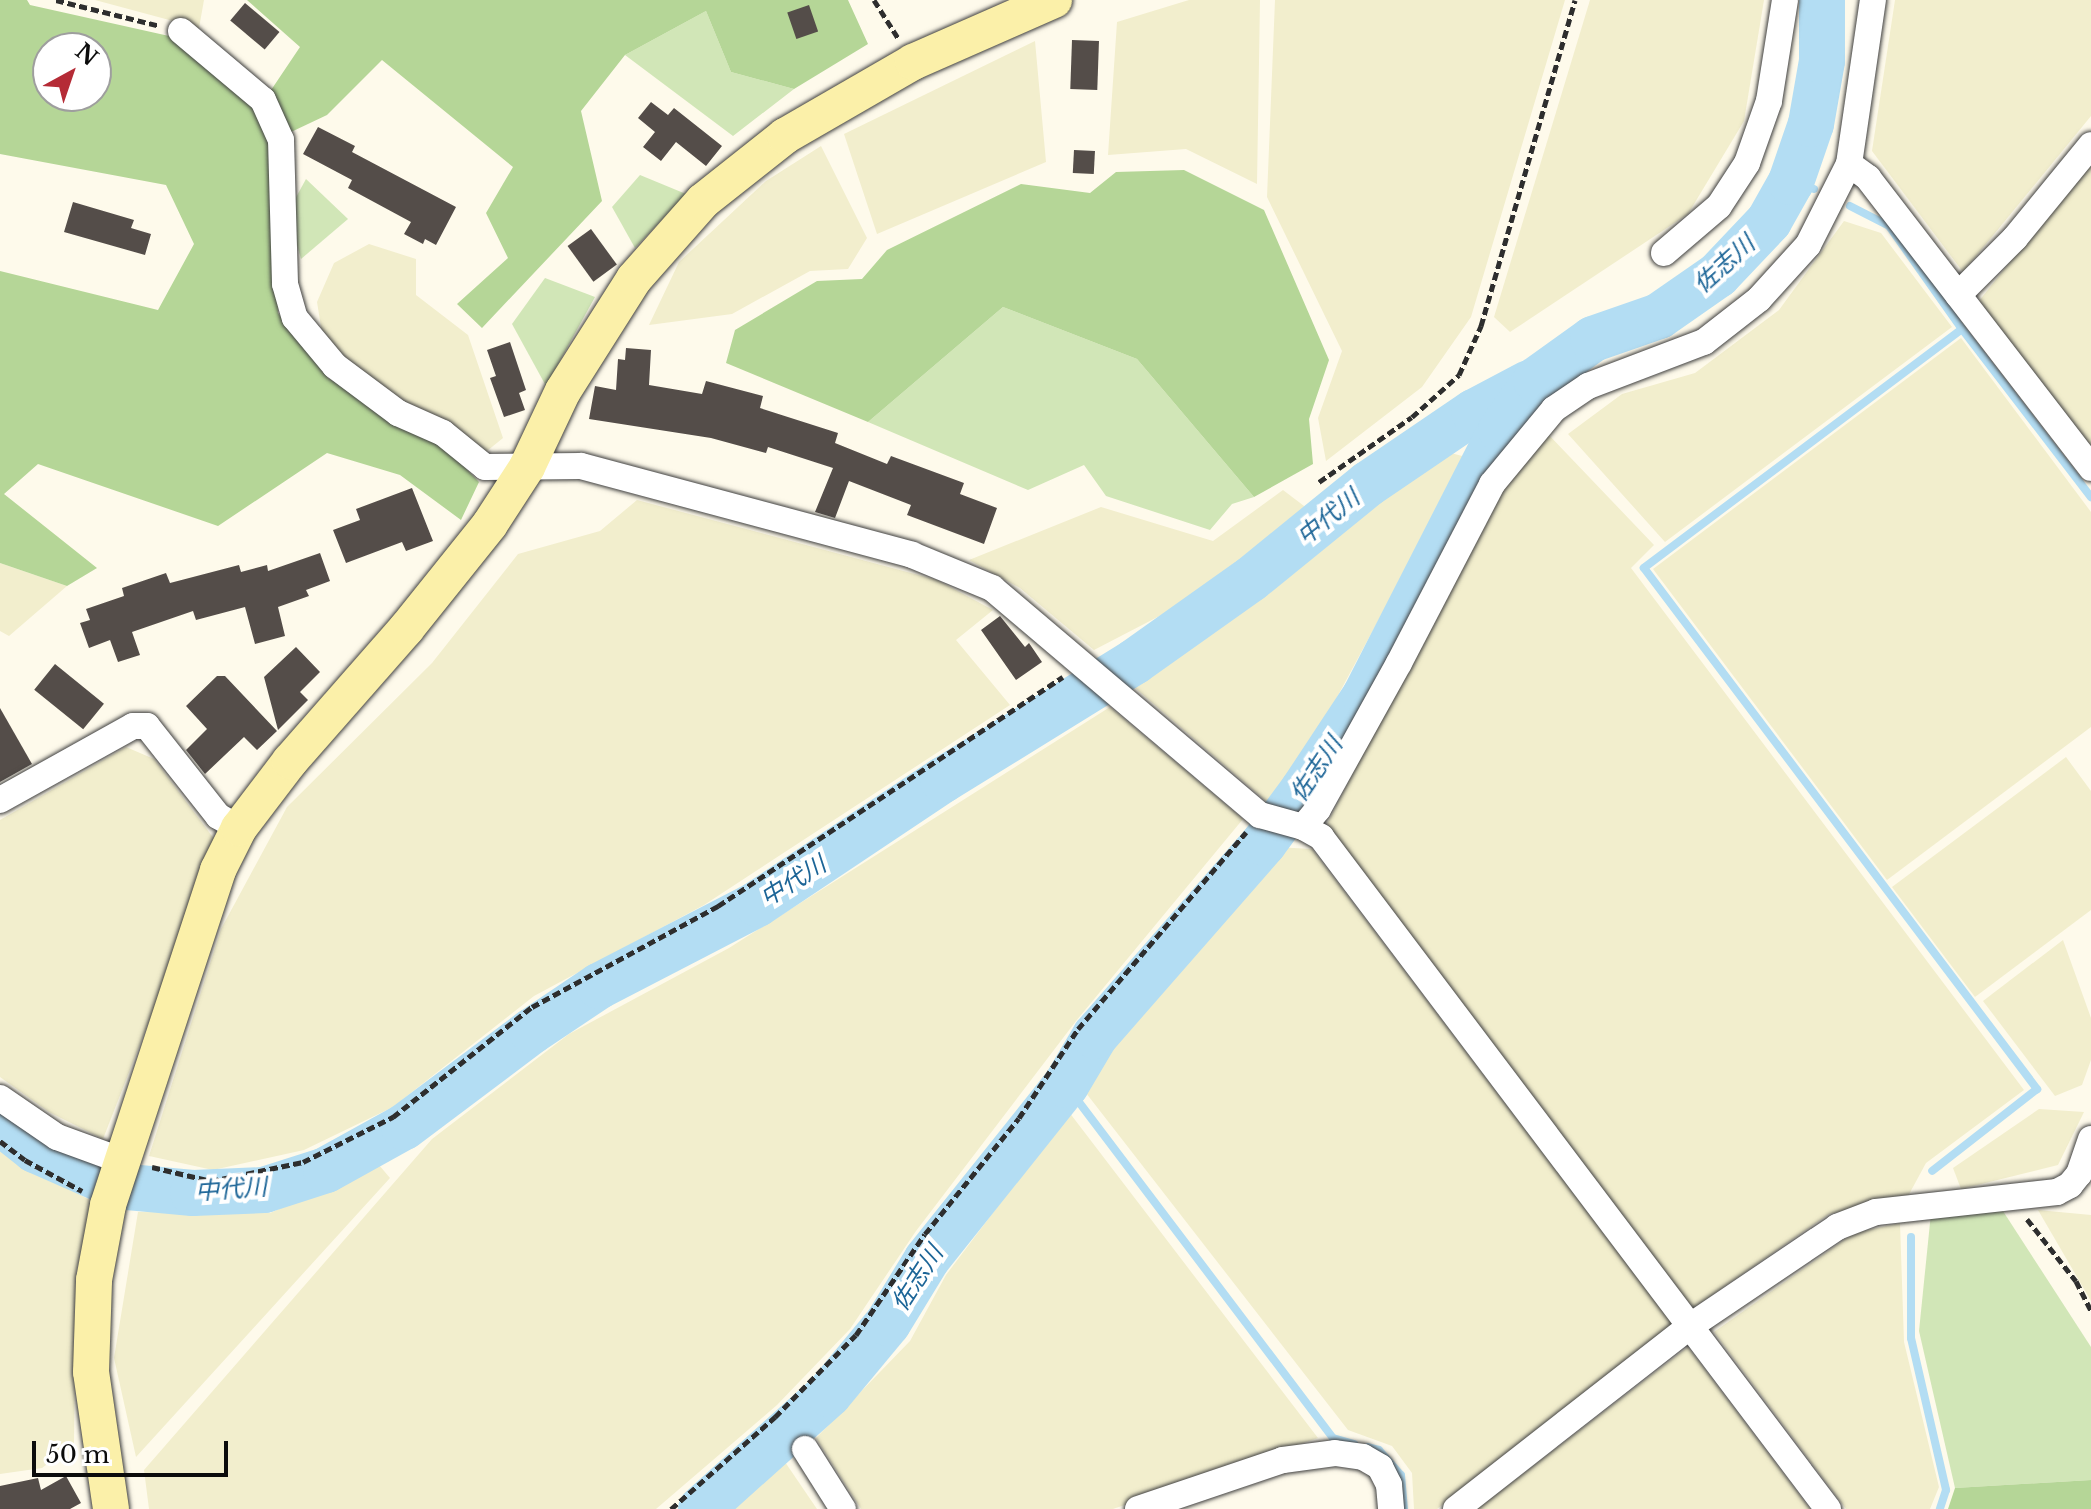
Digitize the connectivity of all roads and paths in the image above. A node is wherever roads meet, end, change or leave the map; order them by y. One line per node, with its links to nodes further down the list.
1 (56, 0): 7 (path)
2 (874, 0): 8 (path)
3 (1054, 0): 8 (street)
4 (1575, 0): 15 (path)
5 (1785, 0): 11 (street)
6 (1873, 0): 10 (street)
7 (181, 31): 13 (street)
8 (913, 62): 13 (street)
9 (2091, 145): 12 (street)
10 (1849, 164): 12 (street); 19 (street)
11 (1664, 253)
12 (1958, 295): 14 (street)
13 (527, 467): 16 (street); 20 (street)
14 (2091, 468)
15 (1319, 482)
16 (1082, 665): 18 (street); 24 (path)
17 (0, 800): 20 (street)
18 (1260, 815): 19 (street); 32 (path)
19 (1303, 827): 29 (street)
20 (239, 828): 24 (street)
21 (0, 1098): 24 (street)
22 (2091, 1139): 25 (street)
23 (0, 1141): 27 (path)
24 (120, 1160): 27 (street)
25 (2081, 1190): 26 (street)
26 (2009, 1197): 28 (path); 29 (street)
27 (108, 1205): 31 (street)
28 (2091, 1311)
29 (1689, 1327): 36 (street); 37 (street)
30 (805, 1449): 33 (street)
31 (111, 1509)
32 (671, 1509)
33 (843, 1509)
34 (1138, 1509): 35 (street)
35 (1391, 1509)
36 (1456, 1509)
37 (1828, 1509)

